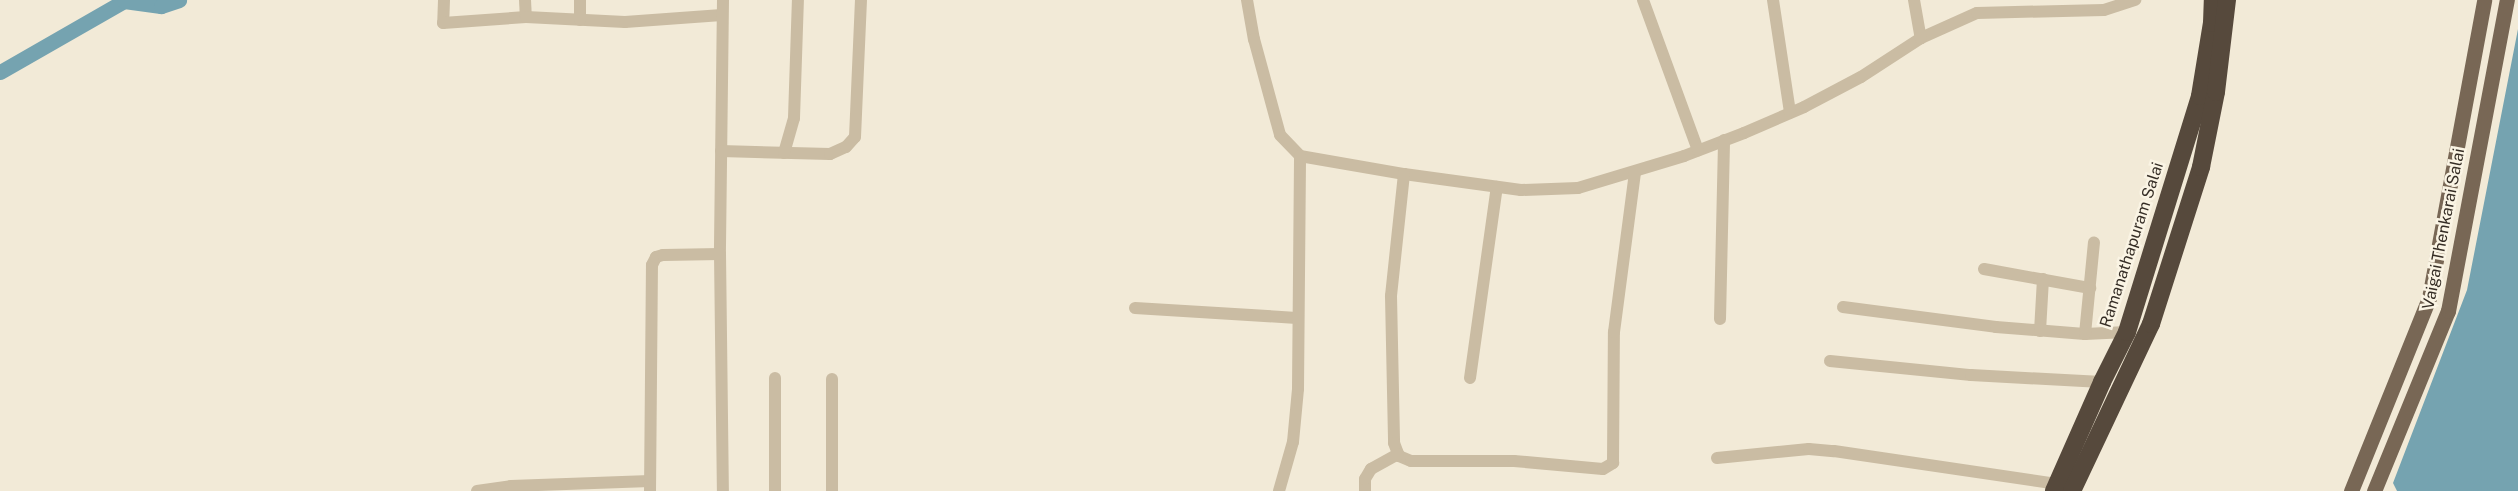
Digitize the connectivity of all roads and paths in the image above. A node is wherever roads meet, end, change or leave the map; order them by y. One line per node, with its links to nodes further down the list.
1 (444, 0): 16 (street)
2 (525, 0): 16 (street)
3 (580, 0): 17 (street)
4 (723, 0): 15 (street)
5 (798, 0): 23 (street)
6 (861, 0): 23 (street)
7 (1247, 0): 24 (street)
8 (1643, 0): 21 (street)
9 (1773, 0): 19 (street)
10 (1914, 0): 18 (street)
11 (2135, 0): 18 (street)
12 (2224, 0): 38 (highway, Ramanathapuram Salai); 48 (highway, Ramanathapuram Salai)
13 (2484, 0): 55 (main road, Vaigai Thenkarai Salai)
14 (2507, 0): 56 (main road, Vaigai Thenkarai Salai)
15 (722, 15): 17 (street); 22 (street)
16 (526, 17): 17 (street)
17 (580, 20)
18 (1921, 38): 19 (street)
19 (1790, 113): 20 (street)
20 (1724, 140): 21 (street); 36 (street)
21 (1698, 150): 25 (street)
22 (721, 151): 23 (street); 29 (street)
23 (784, 153)
24 (1300, 156): 26 (street); 35 (street)
25 (1635, 172): 27 (street); 45 (street)
26 (1404, 174): 27 (street); 45 (street)
27 (1497, 187): 42 (street)
28 (2094, 242): 32 (street)
29 (720, 254): 47 (street); 50 (street)
30 (1984, 269): 31 (street)
31 (2043, 279): 32 (street); 37 (street)
32 (2090, 288): 39 (street)
33 (1843, 307): 37 (street)
34 (1135, 308): 35 (street)
35 (1297, 318): 53 (street)
36 (1720, 319)
37 (2040, 331): 39 (street)
38 (2127, 332): 39 (street); 44 (highway, Ramanathapuram Salai)
39 (2085, 334)
40 (1830, 361): 44 (street)
41 (775, 378): 51 (street)
42 (1470, 378)
43 (832, 379): 52 (street)
44 (2102, 382): 48 (highway, Ramanathapuram Salai)
45 (1398, 454): 54 (street)
46 (1717, 458): 48 (street)
47 (650, 486): 49 (street)
48 (2061, 489)
49 (477, 491)
50 (723, 491)
51 (775, 491)
52 (832, 491)
53 (1280, 491)
54 (1365, 491)
55 (2351, 491)
56 (2374, 491)

